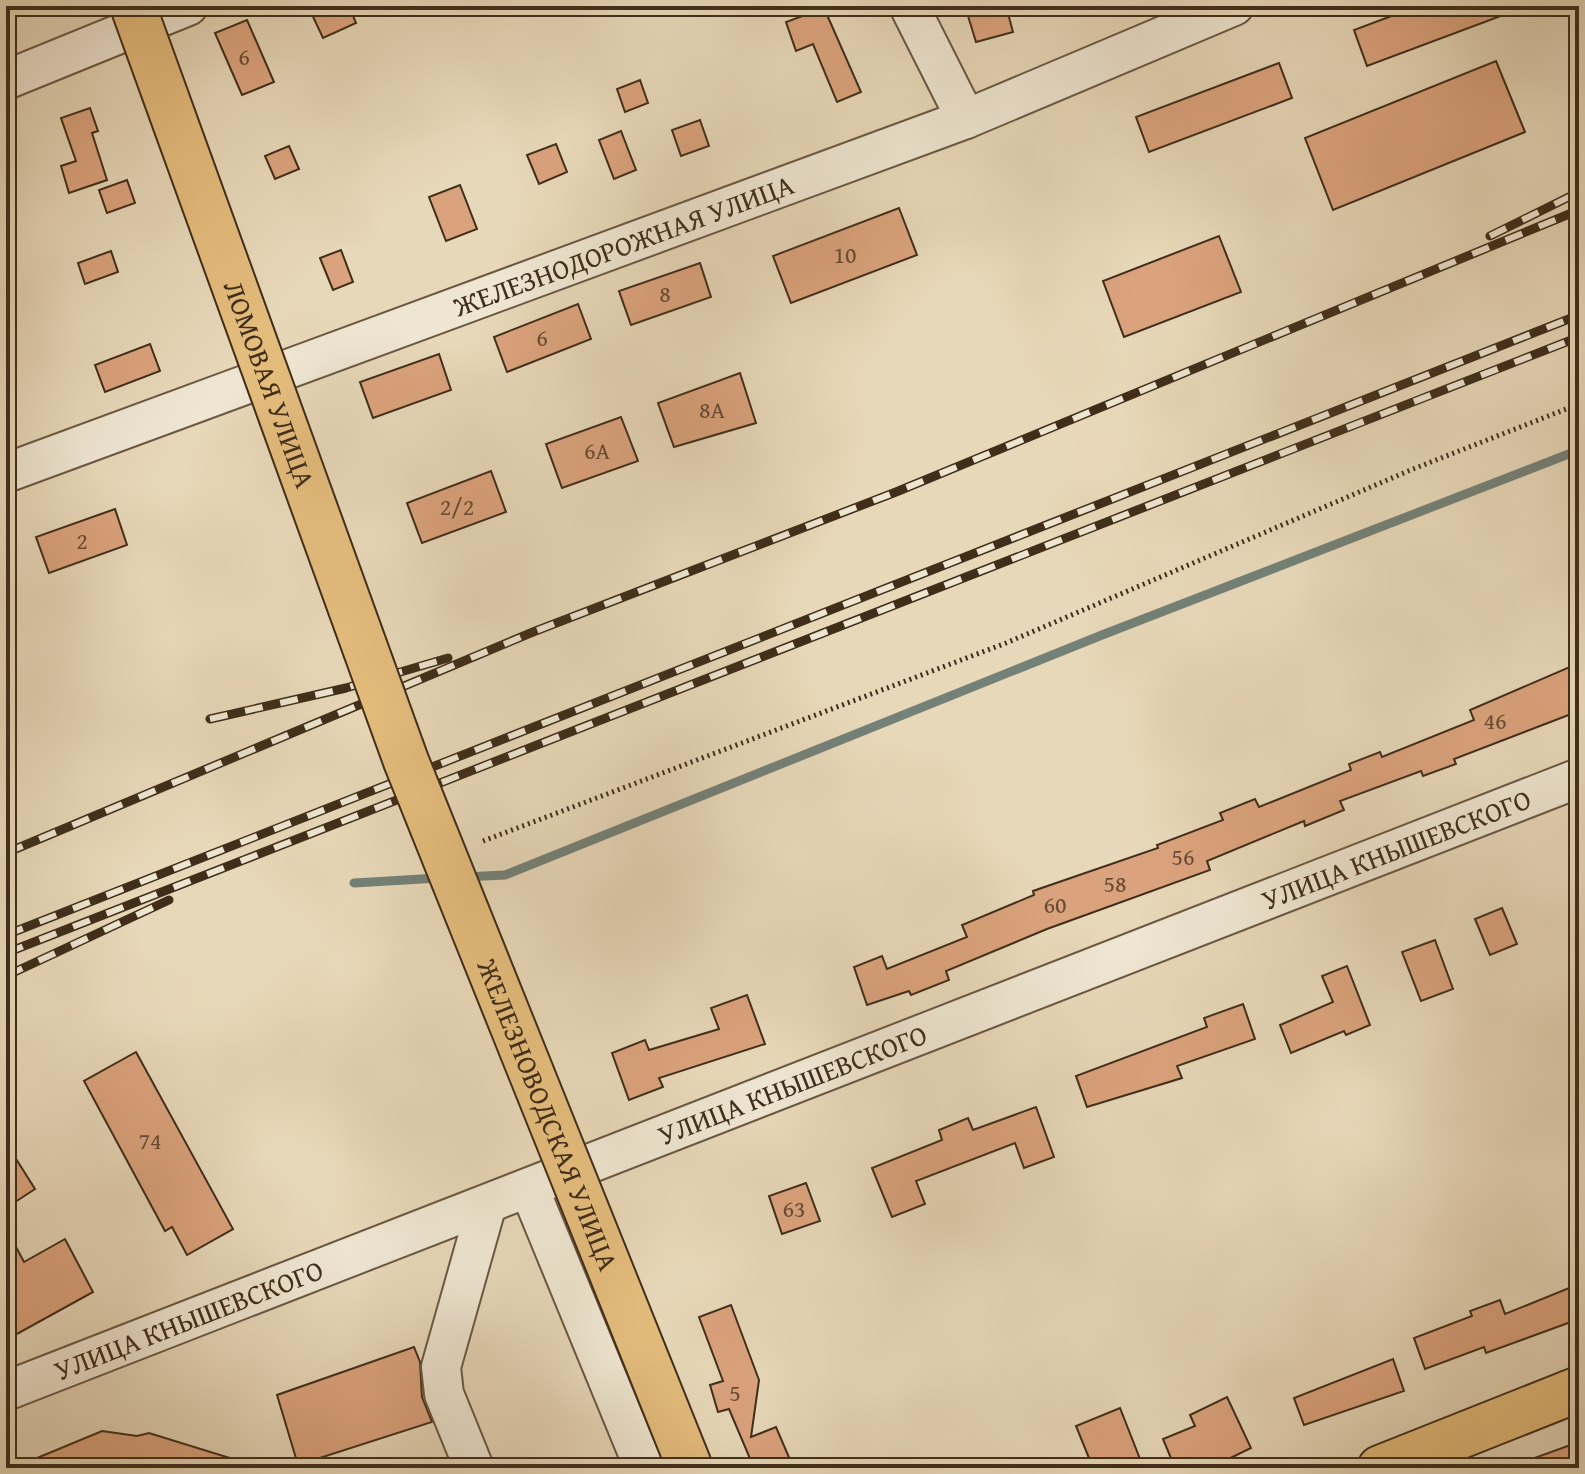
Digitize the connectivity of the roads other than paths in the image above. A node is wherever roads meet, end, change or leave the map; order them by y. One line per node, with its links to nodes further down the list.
1 (133, 6): 8 (main road, ЛОМОВАЯ УЛИЦА, bridge)
2 (188, 6): 5 (street)
3 (909, 6): 6 (street)
4 (1234, 6): 6 (street, ЖЕЛЕЗНОДОРОЖНАЯ УЛИЦА)
5 (6, 80)
6 (966, 119): 7 (street, ЖЕЛЕЗНОДОРОЖНАЯ УЛИЦА)
7 (6, 473)
8 (406, 761): 16 (main road, ЖЕЛЕЗНОВОДСКАЯ УЛИЦА, bridge)
9 (1579, 778): 10 (street, УЛИЦА КНЫШЕВСКОГО)
10 (529, 1188): 11 (street, УЛИЦА КНЫШЕВСКОГО); 15 (street)
11 (487, 1204): 13 (street, УЛИЦА КНЫШЕВСКОГО); 14 (street)
12 (1579, 1389): 17 (main road)
13 (6, 1391)
14 (474, 1468)
15 (644, 1468)
16 (690, 1468)
17 (1380, 1468)

